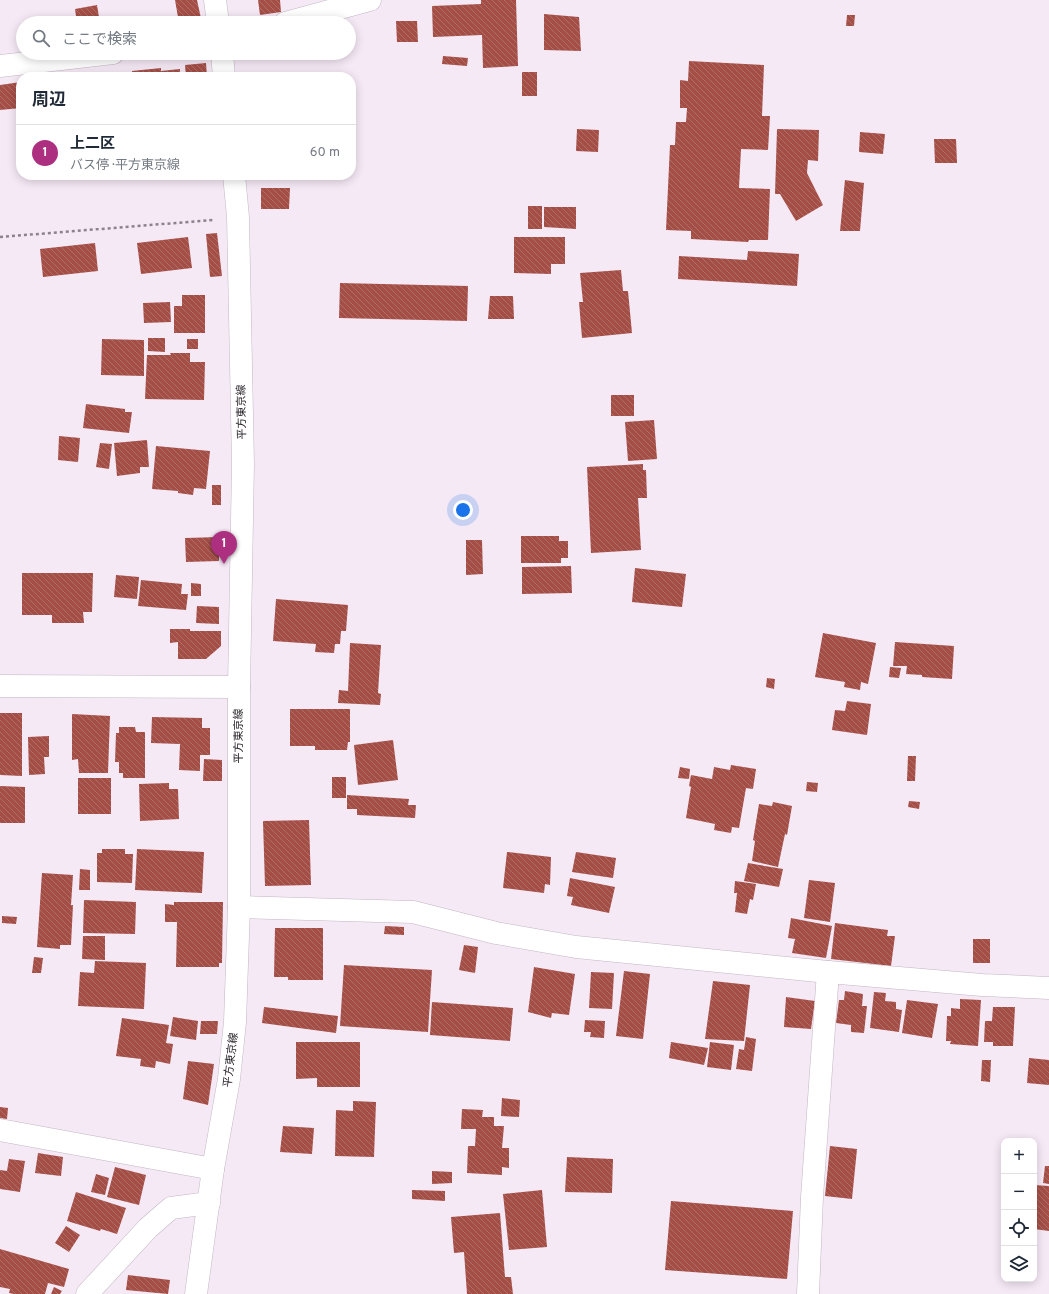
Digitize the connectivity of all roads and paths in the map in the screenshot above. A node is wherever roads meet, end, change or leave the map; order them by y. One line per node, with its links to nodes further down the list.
1 (216, 0): 3 (street)
2 (370, 0): 4 (street)
3 (217, 16)
4 (311, 16)
5 (52, 60): 7 (street)
6 (223, 60): 8 (street)
7 (0, 66)
8 (224, 72)
9 (234, 180): 10 (street, 平方東京線)
10 (238, 218): 11 (path); 13 (street, 平方東京線)
11 (0, 237)
12 (0, 686): 13 (street)
13 (240, 687): 14 (street, 平方東京線)
14 (239, 907): 15 (street); 18 (street, 平方東京線)
15 (828, 972): 16 (street); 22 (street)
16 (1049, 988)
17 (0, 1130): 18 (street)
18 (213, 1168): 19 (street, 平方東京線)
19 (209, 1203): 20 (street); 21 (street, 平方東京線)
20 (87, 1294)
21 (196, 1294)
22 (808, 1294)

